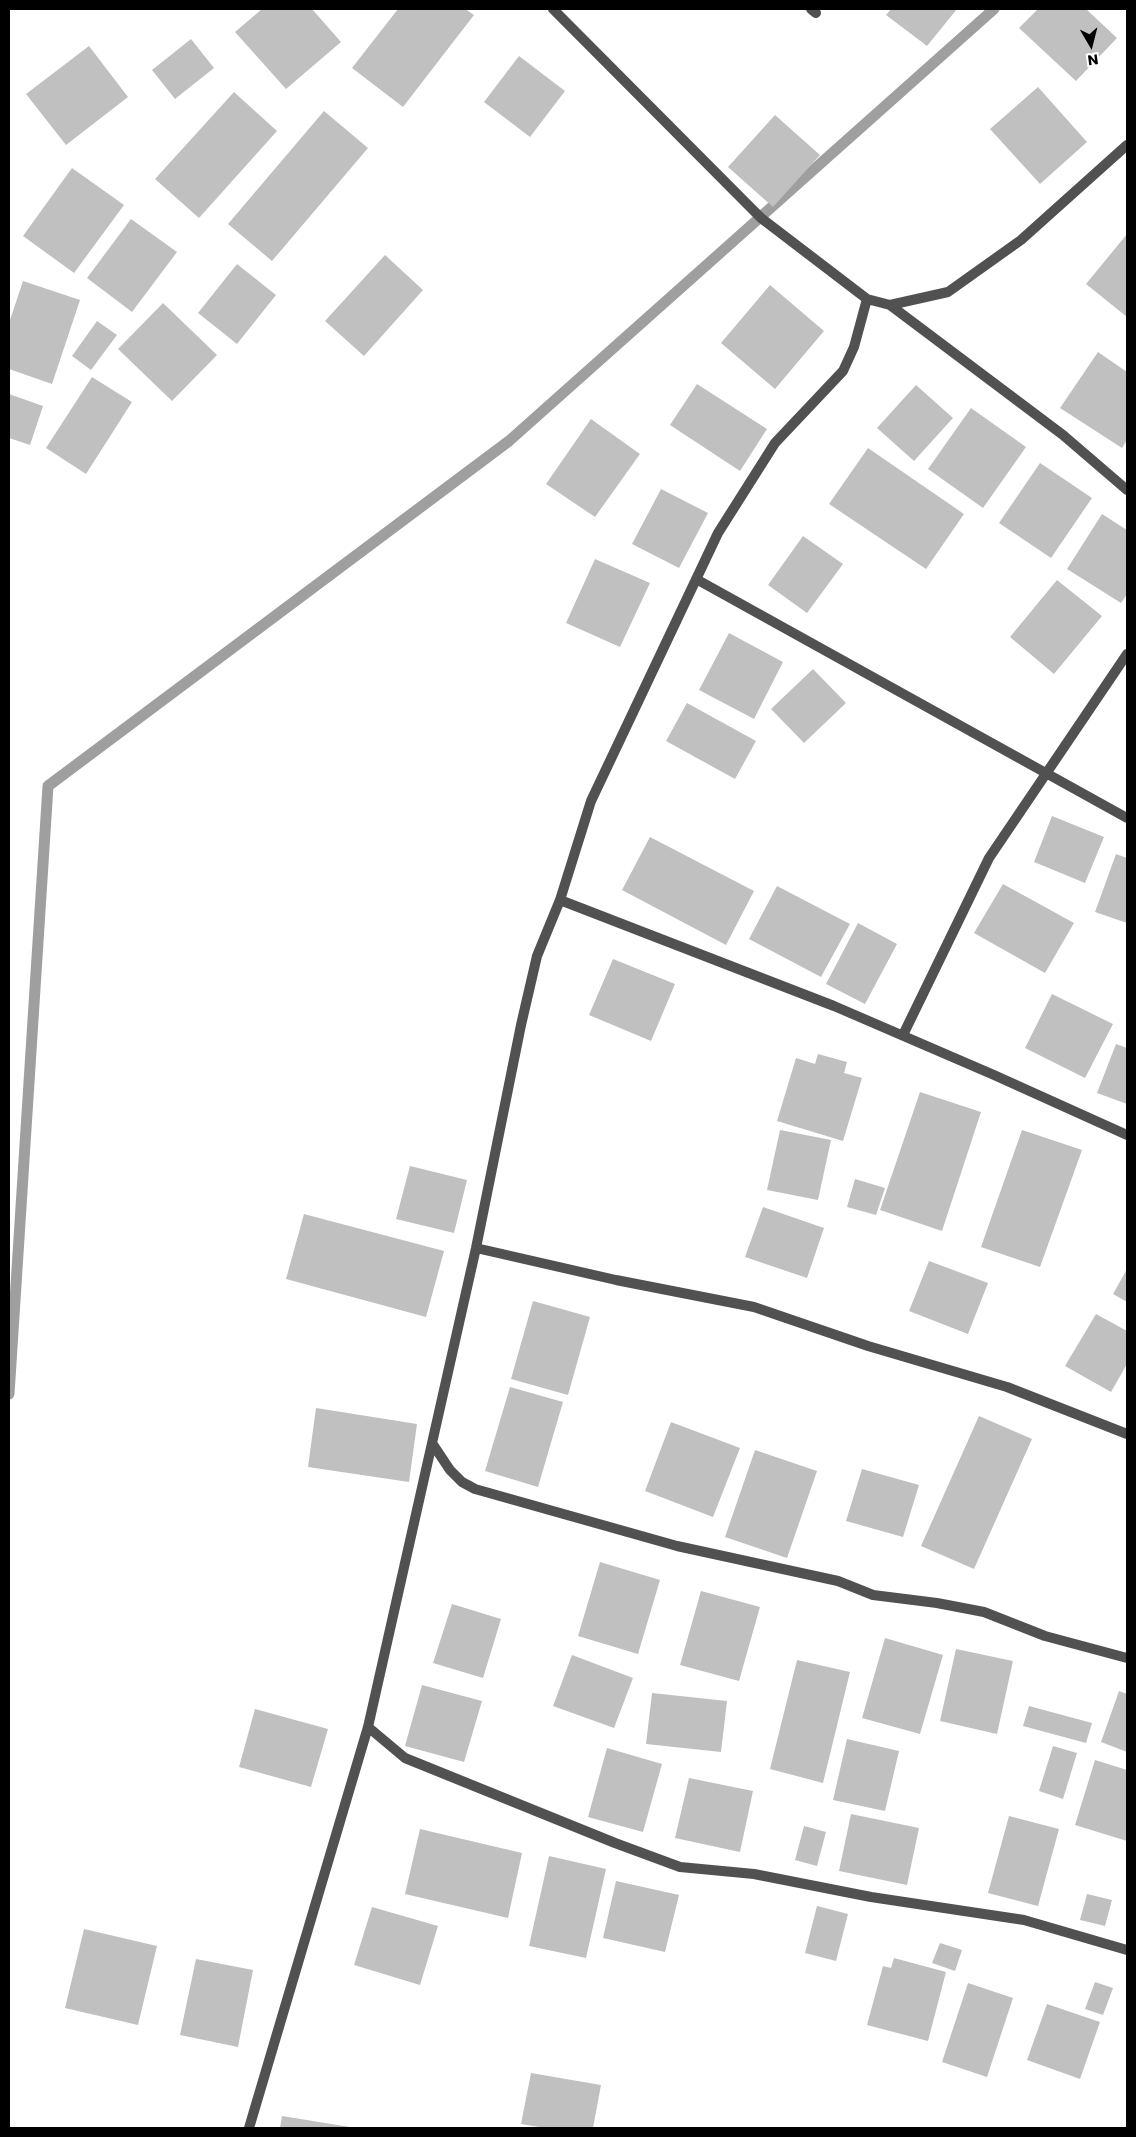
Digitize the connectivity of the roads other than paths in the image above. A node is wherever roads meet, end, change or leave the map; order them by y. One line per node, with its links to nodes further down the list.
1 (553, 9): 3 (street)
2 (1127, 146): 4 (street)
3 (867, 299): 4 (street); 6 (street)
4 (890, 305): 5 (street)
5 (1127, 490)
6 (696, 579): 8 (street); 10 (street)
7 (1127, 654): 8 (street)
8 (1046, 774): 9 (street); 11 (street)
9 (1127, 818)
10 (560, 900): 11 (street); 13 (street)
11 (902, 1035): 12 (street)
12 (1127, 1135)
13 (476, 1248): 14 (street); 15 (street)
14 (1127, 1434)
15 (432, 1443): 16 (street); 17 (street)
16 (1127, 1658)
17 (368, 1728): 18 (street); 19 (street)
18 (1127, 1950)
19 (249, 2128)

